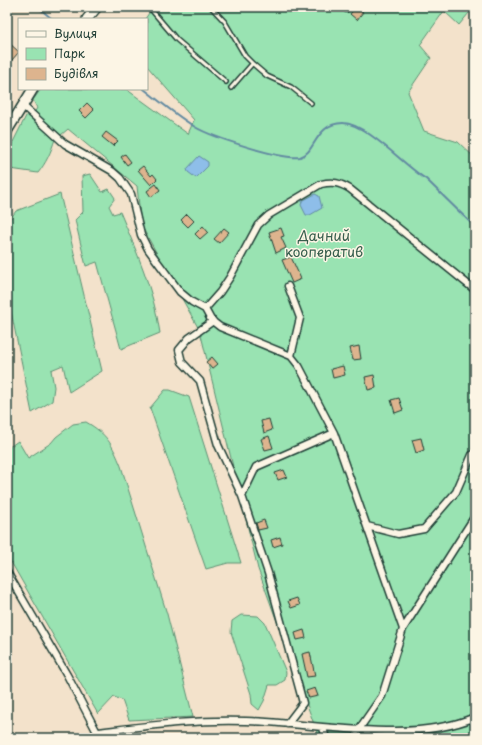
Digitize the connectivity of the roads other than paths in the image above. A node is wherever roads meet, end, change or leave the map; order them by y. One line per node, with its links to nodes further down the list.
1 (97, 7): 4 (main road)
2 (149, 7): 6 (lane)
3 (211, 7): 5 (lane)
4 (88, 18)
5 (252, 64): 7 (lane); 9 (lane)
6 (226, 82)
7 (231, 88)
8 (32, 90): 10 (main road)
9 (311, 102)
10 (22, 105): 11 (main road); 14 (street)
11 (7, 131)
12 (288, 286): 16 (street)
13 (475, 290): 14 (street)
14 (205, 309): 15 (street)
15 (213, 322): 16 (street); 19 (street)
16 (291, 356): 17 (street)
17 (334, 433): 19 (street); 21 (street)
18 (475, 452): 21 (street)
19 (242, 496): 25 (street)
20 (475, 516): 23 (street)
21 (367, 526): 23 (street)
22 (7, 572): 28 (street)
23 (403, 629): 27 (street)
24 (475, 717): 27 (street)
25 (287, 724): 26 (street); 28 (street)
26 (323, 728): 27 (street); 29 (street)
27 (357, 732)
28 (99, 735)
29 (326, 738)

